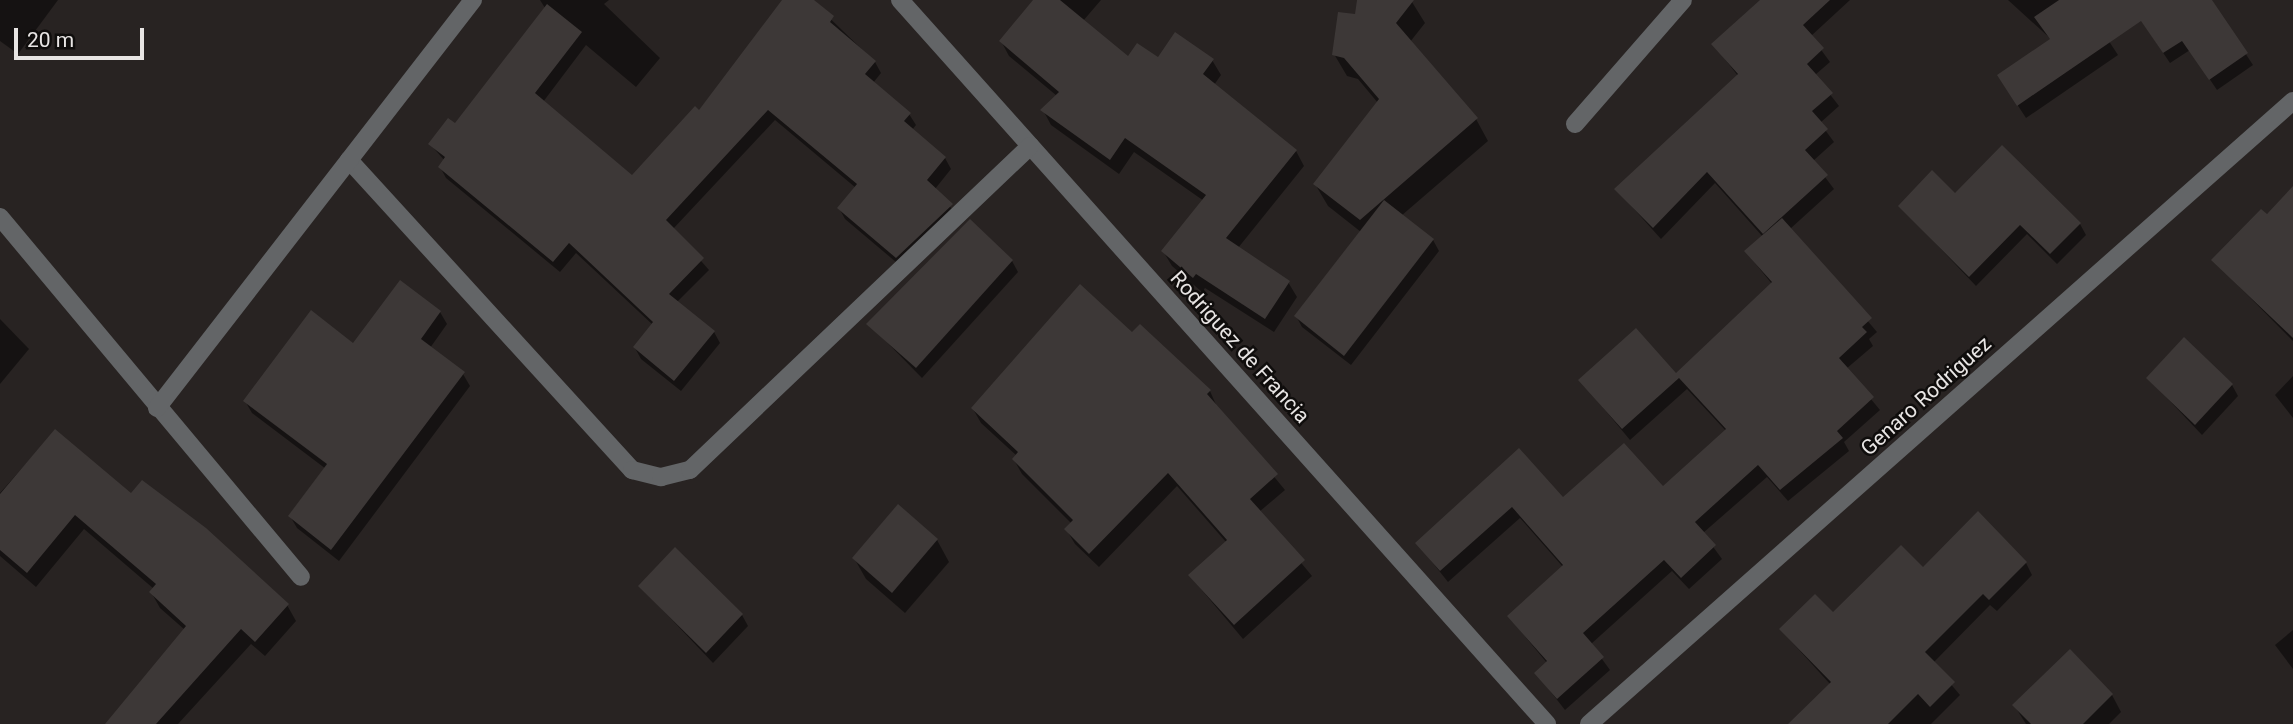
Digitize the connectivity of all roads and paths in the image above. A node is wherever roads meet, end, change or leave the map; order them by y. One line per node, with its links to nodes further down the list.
1 (473, 0): 7 (street)
2 (900, 0): 6 (street, Rodriguez de Francia)
3 (1683, 0): 5 (street)
4 (2293, 101): 12 (street, Genaro Rodriguez)
5 (1575, 124)
6 (1030, 146): 7 (street); 11 (street, Rodriguez de Francia)
7 (349, 160): 9 (street)
8 (0, 217): 9 (street)
9 (157, 408): 10 (street)
10 (301, 577)
11 (1547, 724)
12 (1589, 724)

